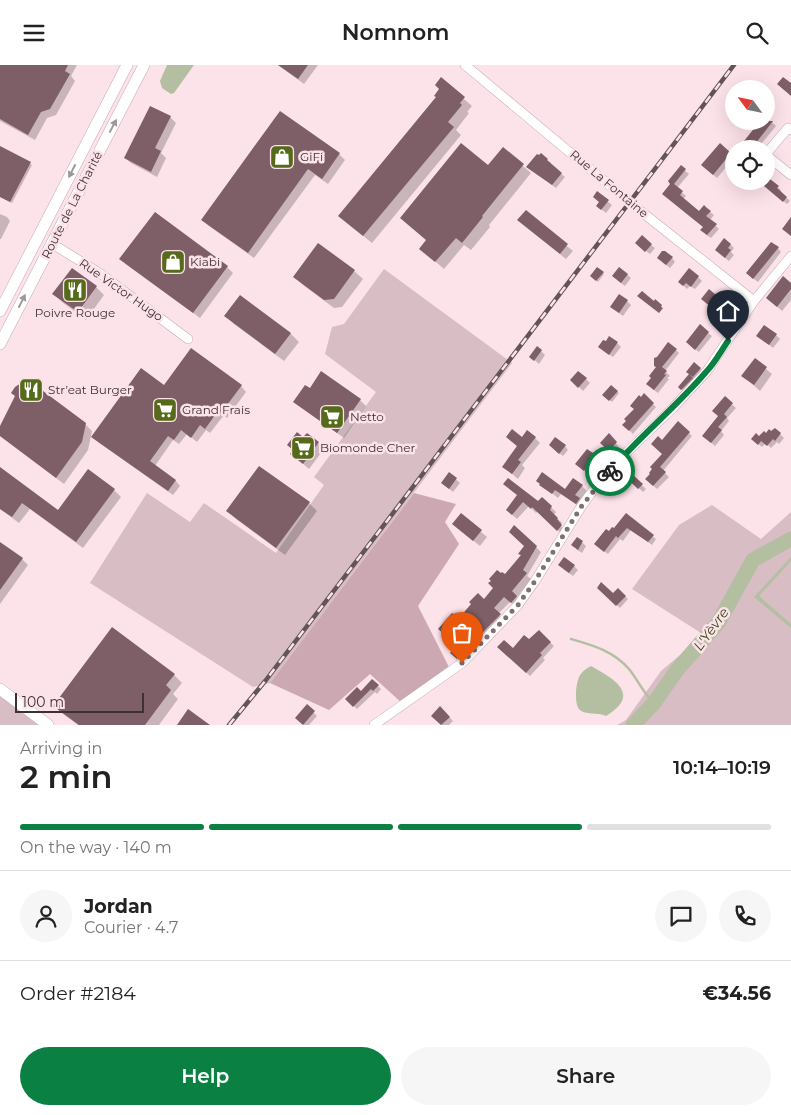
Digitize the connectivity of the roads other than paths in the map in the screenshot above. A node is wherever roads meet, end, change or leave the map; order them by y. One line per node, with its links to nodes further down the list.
1 (127, 65): 11 (main road, Route de La Charité, one-way to 11)
2 (144, 65): 8 (main road, Route de La Charité, one-way to 2)
3 (465, 65): 10 (street, Rue La Fontaine)
4 (791, 130): 5 (street)
5 (775, 143)
6 (775, 162): 7 (street)
7 (791, 175)
8 (52, 243): 12 (street, Rue Victor Hugo); 13 (main road, Route de La Charité, one-way to 8)
9 (791, 255): 10 (street)
10 (754, 301): 16 (street)
11 (0, 311)
12 (188, 339)
13 (0, 345)
14 (0, 689): 15 (main road)
15 (48, 725)
16 (374, 725)

